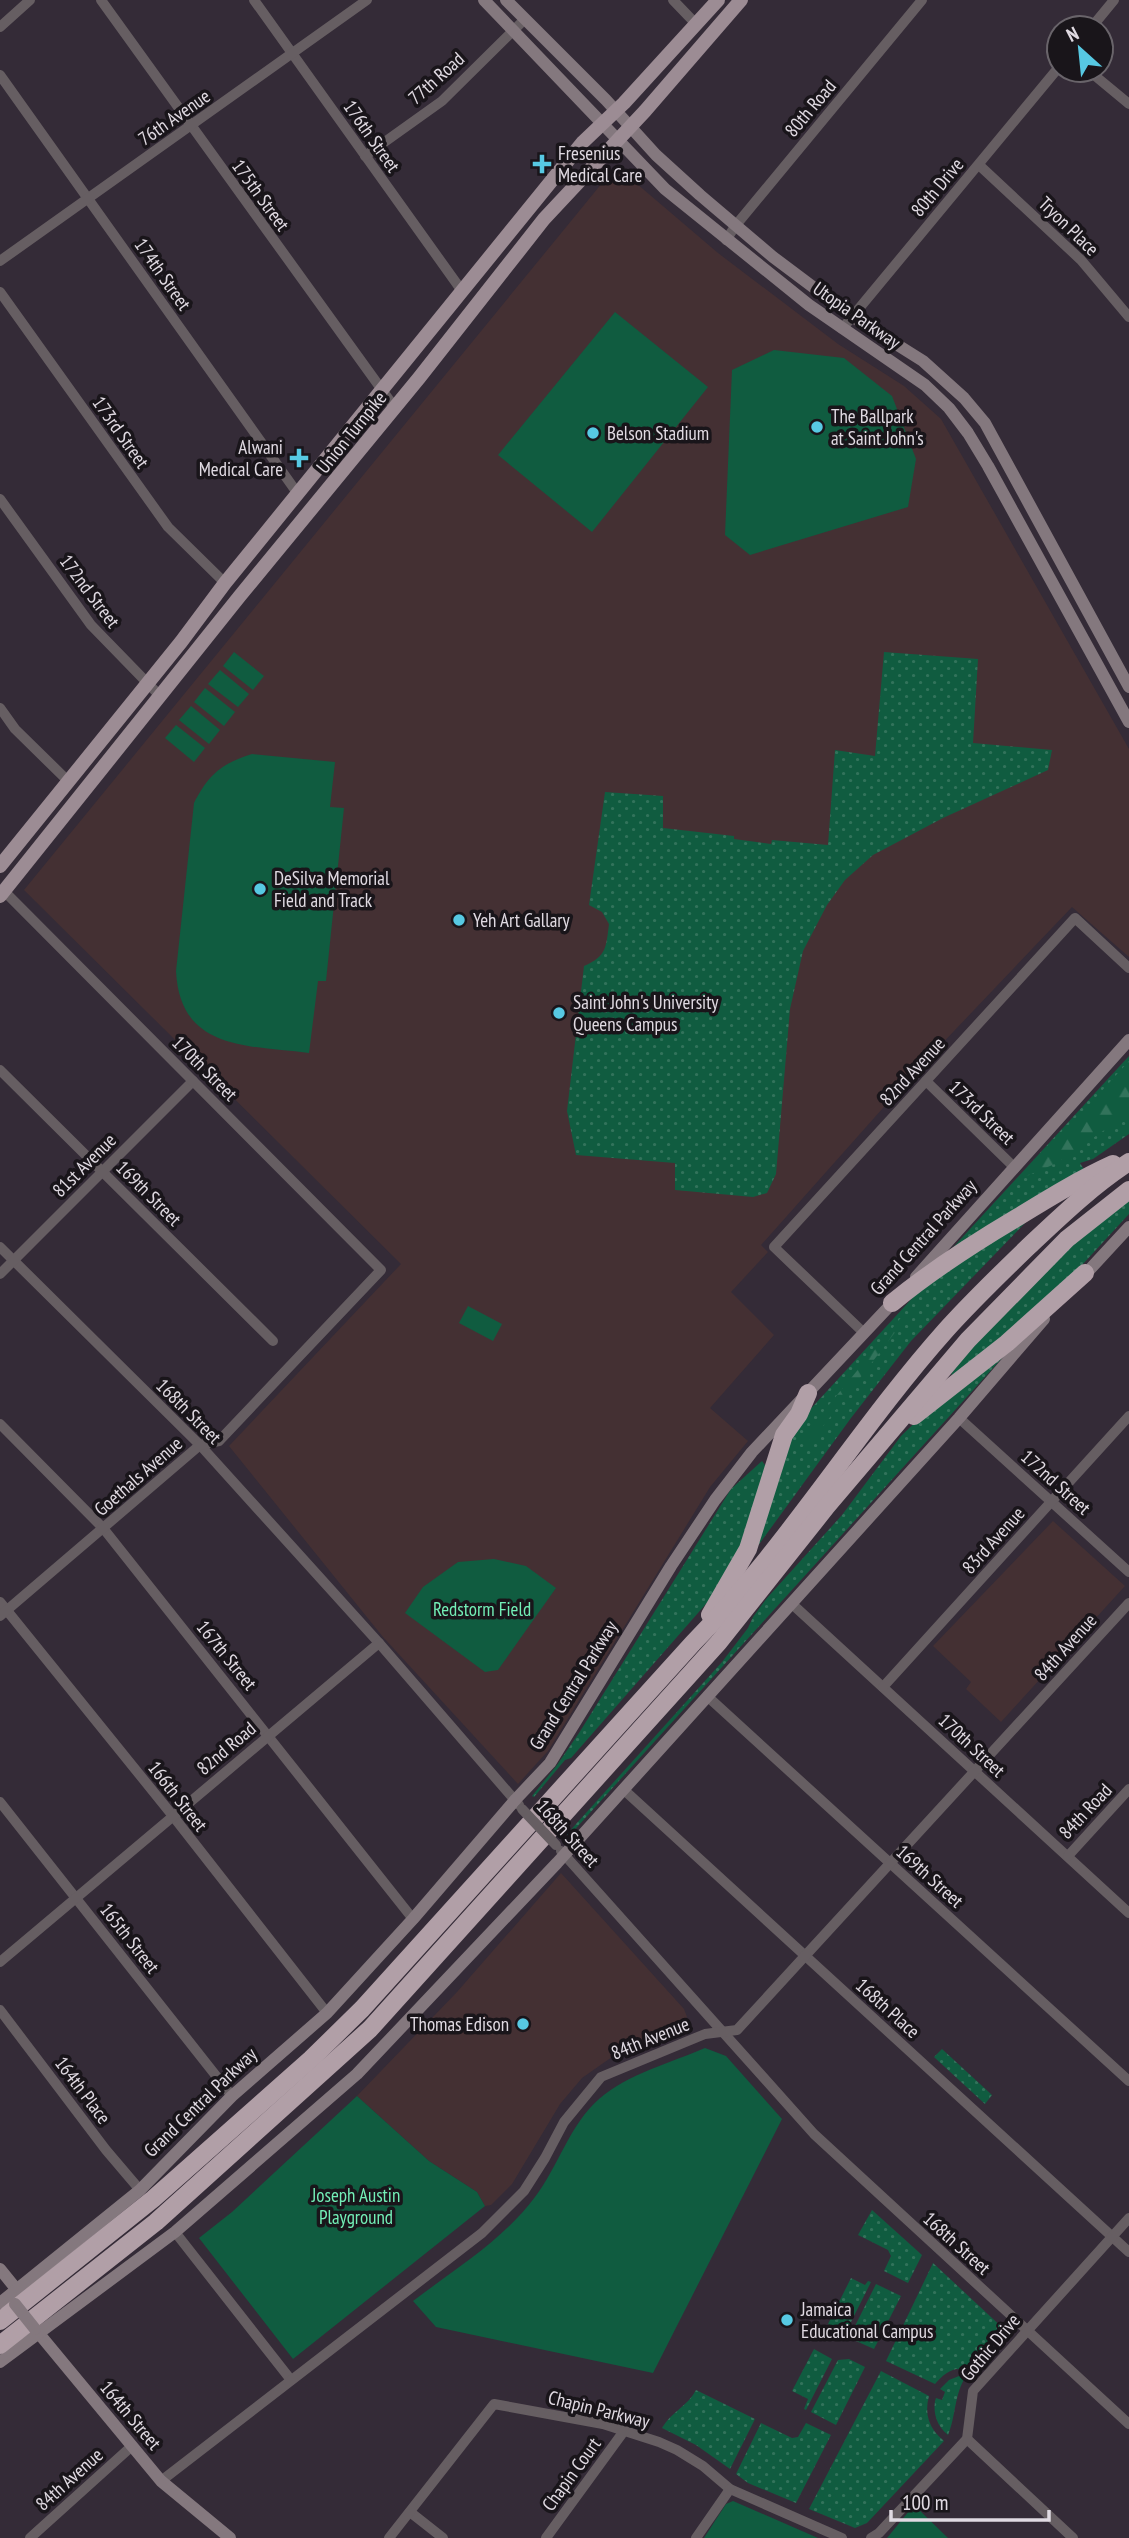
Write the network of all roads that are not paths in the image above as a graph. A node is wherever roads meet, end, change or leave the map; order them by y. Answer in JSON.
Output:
{"nodes":[{"id":1,"x":30,"y":0,"type":"edge"},
{"id":2,"x":101,"y":0,"type":"edge"},
{"id":3,"x":254,"y":0,"type":"edge"},
{"id":4,"x":368,"y":0,"type":"edge"},
{"id":5,"x":484,"y":0,"type":"edge"},
{"id":6,"x":506,"y":0,"type":"edge"},
{"id":7,"x":673,"y":0,"type":"edge"},
{"id":8,"x":718,"y":0,"type":"edge"},
{"id":9,"x":741,"y":0,"type":"edge"},
{"id":10,"x":922,"y":0,"type":"edge"},
{"id":11,"x":1114,"y":0,"type":"edge"},
{"id":12,"x":1102,"y":14,"type":"edge"},
{"id":13,"x":525,"y":19,"type":"junction"},
{"id":14,"x":697,"y":24,"type":"junction"},
{"id":15,"x":0,"y":27,"type":"edge"},
{"id":16,"x":514,"y":29,"type":"junction"},
{"id":17,"x":293,"y":54,"type":"junction"},
{"id":18,"x":0,"y":75,"type":"edge"},
{"id":19,"x":1045,"y":84,"type":"edge"},
{"id":20,"x":1105,"y":84,"type":"edge"},
{"id":21,"x":1129,"y":104,"type":"edge"},
{"id":22,"x":616,"y":111,"type":"junction"},
{"id":23,"x":602,"y":124,"type":"junction"},
{"id":24,"x":190,"y":126,"type":"junction"},
{"id":25,"x":630,"y":127,"type":"junction"},
{"id":26,"x":618,"y":140,"type":"junction"},
{"id":27,"x":365,"y":156,"type":"junction"},
{"id":28,"x":979,"y":164,"type":"junction"},
{"id":29,"x":88,"y":199,"type":"junction"},
{"id":30,"x":736,"y":225,"type":"junction"},
{"id":31,"x":726,"y":240,"type":"junction"},
{"id":32,"x":0,"y":261,"type":"edge"},
{"id":33,"x":462,"y":291,"type":"junction"},
{"id":34,"x":0,"y":292,"type":"edge"},
{"id":35,"x":853,"y":317,"type":"junction"},
{"id":36,"x":1129,"y":317,"type":"edge"},
{"id":37,"x":842,"y":329,"type":"junction"},
{"id":38,"x":381,"y":393,"type":"junction"},
{"id":39,"x":395,"y":408,"type":"junction"},
{"id":40,"x":298,"y":494,"type":"junction"},
{"id":41,"x":0,"y":499,"type":"edge"},
{"id":42,"x":225,"y":583,"type":"junction"},
{"id":43,"x":147,"y":684,"type":"junction"},
{"id":44,"x":1129,"y":687,"type":"edge"},
{"id":45,"x":161,"y":697,"type":"junction"},
{"id":46,"x":0,"y":708,"type":"edge"},
{"id":47,"x":1129,"y":722,"type":"edge"},
{"id":48,"x":68,"y":781,"type":"junction"},
{"id":49,"x":0,"y":866,"type":"edge"},
{"id":50,"x":2,"y":894,"type":"edge"},
{"id":51,"x":1129,"y":968,"type":"edge"},
{"id":52,"x":1129,"y":1040,"type":"edge"},
{"id":53,"x":0,"y":1070,"type":"edge"},
{"id":54,"x":193,"y":1081,"type":"junction"},
{"id":55,"x":926,"y":1081,"type":"junction"},
{"id":56,"x":1129,"y":1156,"type":"edge"},
{"id":57,"x":1129,"y":1162,"type":"edge"},
{"id":58,"x":1015,"y":1168,"type":"junction"},
{"id":59,"x":102,"y":1172,"type":"junction"},
{"id":60,"x":1129,"y":1190,"type":"edge"},
{"id":61,"x":1129,"y":1227,"type":"edge"},
{"id":62,"x":0,"y":1247,"type":"edge"},
{"id":63,"x":13,"y":1261,"type":"junction"},
{"id":64,"x":381,"y":1270,"type":"joint"},
{"id":65,"x":1085,"y":1273,"type":"junction"},
{"id":66,"x":0,"y":1274,"type":"edge"},
{"id":67,"x":892,"y":1303,"type":"junction"},
{"id":68,"x":863,"y":1332,"type":"junction"},
{"id":69,"x":272,"y":1341,"type":"dead end"},
{"id":70,"x":808,"y":1393,"type":"junction"},
{"id":71,"x":1129,"y":1416,"type":"edge"},
{"id":72,"x":959,"y":1418,"type":"junction"},
{"id":73,"x":0,"y":1424,"type":"edge"},
{"id":74,"x":885,"y":1441,"type":"junction"},
{"id":75,"x":200,"y":1445,"type":"junction"},
{"id":76,"x":1051,"y":1502,"type":"junction"},
{"id":77,"x":103,"y":1528,"type":"junction"},
{"id":78,"x":1129,"y":1572,"type":"edge"},
{"id":79,"x":791,"y":1603,"type":"junction"},
{"id":80,"x":1129,"y":1603,"type":"edge"},
{"id":81,"x":3,"y":1610,"type":"edge"},
{"id":82,"x":379,"y":1643,"type":"junction"},
{"id":83,"x":693,"y":1643,"type":"junction"},
{"id":84,"x":883,"y":1687,"type":"junction"},
{"id":85,"x":707,"y":1696,"type":"junction"},
{"id":86,"x":269,"y":1735,"type":"junction"},
{"id":87,"x":975,"y":1772,"type":"junction"},
{"id":88,"x":623,"y":1789,"type":"junction"},
{"id":89,"x":1129,"y":1789,"type":"edge"},
{"id":90,"x":0,"y":1802,"type":"edge"},
{"id":91,"x":519,"y":1804,"type":"junction"},
{"id":92,"x":173,"y":1816,"type":"junction"},
{"id":93,"x":560,"y":1850,"type":"junction"},
{"id":94,"x":1068,"y":1856,"type":"junction"},
{"id":95,"x":891,"y":1864,"type":"junction"},
{"id":96,"x":77,"y":1897,"type":"junction"},
{"id":97,"x":1129,"y":1913,"type":"edge"},
{"id":98,"x":413,"y":1919,"type":"junction"},
{"id":99,"x":806,"y":1956,"type":"junction"},
{"id":100,"x":0,"y":1962,"type":"edge"},
{"id":101,"x":0,"y":2010,"type":"edge"},
{"id":102,"x":327,"y":2013,"type":"junction"},
{"id":103,"x":723,"y":2030,"type":"junction"},
{"id":104,"x":1129,"y":2081,"type":"edge"},
{"id":105,"x":232,"y":2096,"type":"junction"},
{"id":106,"x":141,"y":2190,"type":"junction"},
{"id":107,"x":1129,"y":2218,"type":"edge"},
{"id":108,"x":175,"y":2231,"type":"junction"},
{"id":109,"x":1112,"y":2237,"type":"junction"},
{"id":110,"x":1129,"y":2252,"type":"edge"},
{"id":111,"x":0,"y":2269,"type":"edge"},
{"id":112,"x":17,"y":2290,"type":"junction"},
{"id":113,"x":1,"y":2302,"type":"edge"},
{"id":114,"x":15,"y":2304,"type":"junction"},
{"id":115,"x":0,"y":2321,"type":"edge"},
{"id":116,"x":1027,"y":2330,"type":"junction"},
{"id":117,"x":37,"y":2332,"type":"junction"},
{"id":118,"x":0,"y":2345,"type":"edge"},
{"id":119,"x":0,"y":2362,"type":"edge"},
{"id":120,"x":291,"y":2380,"type":"junction"},
{"id":121,"x":1129,"y":2424,"type":"edge"},
{"id":122,"x":624,"y":2431,"type":"junction"},
{"id":123,"x":967,"y":2439,"type":"junction"},
{"id":124,"x":132,"y":2446,"type":"junction"},
{"id":125,"x":161,"y":2481,"type":"junction"},
{"id":126,"x":730,"y":2489,"type":"junction"},
{"id":127,"x":410,"y":2512,"type":"junction"},
{"id":128,"x":222,"y":2536,"type":"edge"},
{"id":129,"x":30,"y":2538,"type":"edge"},
{"id":130,"x":389,"y":2538,"type":"edge"},
{"id":131,"x":443,"y":2538,"type":"edge"},
{"id":132,"x":546,"y":2538,"type":"edge"},
{"id":133,"x":696,"y":2538,"type":"edge"},
{"id":134,"x":842,"y":2538,"type":"edge"},
{"id":135,"x":872,"y":2538,"type":"edge"},
{"id":136,"x":1073,"y":2538,"type":"edge"}],
"edges":[{"from":1,"to":15,"type":"street"},
{"from":2,"to":24,"type":"street","name":"175th Street"},
{"from":3,"to":17,"type":"street","name":"176th Street"},
{"from":4,"to":17,"type":"street","name":"76th Avenue"},
{"from":5,"to":16,"type":"main road","name":"Utopia Parkway"},
{"from":6,"to":13,"type":"main road","name":"Utopia Parkway"},
{"from":7,"to":14,"type":"street"},
{"from":8,"to":14,"type":"main road","name":"Union Turnpike"},
{"from":9,"to":25,"type":"main road","name":"Union Turnpike"},
{"from":10,"to":30,"type":"street","name":"80th Road"},
{"from":11,"to":12,"type":"street"},
{"from":13,"to":16,"type":"street","name":"77th Road"},
{"from":13,"to":22,"type":"main road","name":"Utopia Parkway"},
{"from":14,"to":22,"type":"main road","name":"Union Turnpike"},
{"from":16,"to":23,"type":"main road","name":"Utopia Parkway"},
{"from":16,"to":27,"type":"street","name":"77th Road"},
{"from":17,"to":24,"type":"street","name":"76th Avenue"},
{"from":17,"to":27,"type":"street","name":"176th Street"},
{"from":18,"to":29,"type":"street","name":"174th Street"},
{"from":19,"to":28,"type":"street","name":"80th Drive"},
{"from":20,"to":21,"type":"street"},
{"from":22,"to":23,"type":"main road","name":"Union Turnpike"},
{"from":22,"to":25,"type":"main road","name":"Utopia Parkway"},
{"from":23,"to":26,"type":"main road","name":"Utopia Parkway"},
{"from":23,"to":33,"type":"main road","name":"Union Turnpike"},
{"from":24,"to":29,"type":"street","name":"76th Avenue"},
{"from":24,"to":38,"type":"street","name":"175th Street"},
{"from":25,"to":26,"type":"main road","name":"Union Turnpike"},
{"from":25,"to":30,"type":"main road","name":"Utopia Parkway"},
{"from":26,"to":31,"type":"main road","name":"Utopia Parkway"},
{"from":26,"to":39,"type":"main road","name":"Union Turnpike"},
{"from":27,"to":33,"type":"street","name":"176th Street"},
{"from":28,"to":35,"type":"street","name":"80th Drive"},
{"from":28,"to":36,"type":"street","name":"Tryon Place"},
{"from":29,"to":32,"type":"street","name":"76th Avenue"},
{"from":29,"to":40,"type":"street","name":"174th Street"},
{"from":30,"to":31,"type":"street","name":"80th Road"},
{"from":30,"to":35,"type":"main road","name":"Utopia Parkway"},
{"from":31,"to":37,"type":"main road","name":"Utopia Parkway"},
{"from":33,"to":38,"type":"main road","name":"Union Turnpike"},
{"from":34,"to":42,"type":"street","name":"173rd Street"},
{"from":35,"to":37,"type":"street","name":"80th Drive"},
{"from":35,"to":44,"type":"main road","name":"Utopia Parkway"},
{"from":37,"to":47,"type":"main road","name":"Utopia Parkway"},
{"from":38,"to":39,"type":"street","name":"175th Street"},
{"from":38,"to":40,"type":"main road","name":"Union Turnpike"},
{"from":39,"to":45,"type":"main road","name":"Union Turnpike"},
{"from":40,"to":42,"type":"main road","name":"Union Turnpike"},
{"from":41,"to":43,"type":"street","name":"172nd Street"},
{"from":42,"to":43,"type":"main road","name":"Union Turnpike"},
{"from":43,"to":45,"type":"street","name":"172nd Street"},
{"from":43,"to":48,"type":"main road","name":"Union Turnpike"},
{"from":45,"to":50,"type":"main road","name":"Union Turnpike"},
{"from":46,"to":48,"type":"street"},
{"from":48,"to":49,"type":"main road","name":"Union Turnpike"},
{"from":50,"to":54,"type":"street","name":"170th Street"},
{"from":51,"to":55,"type":"street","name":"82nd Avenue"},
{"from":52,"to":58,"type":"main road","name":"Grand Central Parkway"},
{"from":53,"to":59,"type":"street","name":"169th Street"},
{"from":54,"to":59,"type":"street","name":"81st Avenue"},
{"from":54,"to":64,"type":"street","name":"170th Street"},
{"from":55,"to":58,"type":"street","name":"173rd Street"},
{"from":55,"to":68,"type":"street","name":"82nd Avenue"},
{"from":56,"to":67,"type":"highway"},
{"from":57,"to":83,"type":"highway","name":"Grand Central Parkway"},
{"from":58,"to":67,"type":"main road","name":"Grand Central Parkway"},
{"from":59,"to":63,"type":"street","name":"81st Avenue"},
{"from":59,"to":69,"type":"street","name":"169th Street"},
{"from":60,"to":74,"type":"highway"},
{"from":61,"to":65,"type":"main road"},
{"from":62,"to":63,"type":"street","name":"168th Street"},
{"from":63,"to":66,"type":"street","name":"81st Avenue"},
{"from":63,"to":75,"type":"street","name":"168th Street"},
{"from":64,"to":75,"type":"street","name":"Goethals Avenue"},
{"from":65,"to":72,"type":"main road"},
{"from":65,"to":74,"type":"highway"},
{"from":67,"to":68,"type":"main road","name":"Grand Central Parkway"},
{"from":68,"to":70,"type":"main road","name":"Grand Central Parkway"},
{"from":70,"to":83,"type":"highway"},
{"from":70,"to":91,"type":"main road","name":"Grand Central Parkway"},
{"from":71,"to":76,"type":"street","name":"83rd Avenue"},
{"from":72,"to":76,"type":"street","name":"172nd Street"},
{"from":72,"to":79,"type":"main road"},
{"from":73,"to":77,"type":"street","name":"167th Street"},
{"from":74,"to":118,"type":"highway"},
{"from":75,"to":77,"type":"street","name":"Goethals Avenue"},
{"from":75,"to":82,"type":"street","name":"168th Street"},
{"from":76,"to":78,"type":"street","name":"172nd Street"},
{"from":76,"to":84,"type":"street","name":"83rd Avenue"},
{"from":77,"to":81,"type":"street","name":"Goethals Avenue"},
{"from":77,"to":86,"type":"street","name":"167th Street"},
{"from":79,"to":84,"type":"street","name":"170th Street"},
{"from":79,"to":85,"type":"main road"},
{"from":80,"to":87,"type":"street","name":"84th Avenue"},
{"from":81,"to":92,"type":"street","name":"166th Street"},
{"from":82,"to":86,"type":"street","name":"82nd Road"},
{"from":82,"to":91,"type":"street","name":"168th Street"},
{"from":83,"to":115,"type":"highway","name":"Grand Central Parkway"},
{"from":84,"to":87,"type":"street","name":"170th Street"},
{"from":85,"to":88,"type":"main road"},
{"from":85,"to":95,"type":"street","name":"169th Street"},
{"from":86,"to":92,"type":"street","name":"82nd Road"},
{"from":86,"to":98,"type":"street","name":"167th Street"},
{"from":87,"to":94,"type":"street","name":"170th Street"},
{"from":87,"to":95,"type":"street","name":"84th Avenue"},
{"from":88,"to":93,"type":"main road"},
{"from":88,"to":99,"type":"street","name":"168th Place"},
{"from":89,"to":94,"type":"street","name":"84th Road"},
{"from":90,"to":96,"type":"street","name":"165th Street"},
{"from":91,"to":93,"type":"street","name":"168th Street","bridge":true},
{"from":91,"to":98,"type":"main road","name":"Grand Central Parkway"},
{"from":92,"to":96,"type":"street","name":"82nd Road"},
{"from":92,"to":102,"type":"street","name":"166th Street"},
{"from":93,"to":103,"type":"street","name":"168th Street"},
{"from":93,"to":108,"type":"main road"},
{"from":94,"to":97,"type":"street","name":"170th Street"},
{"from":95,"to":99,"type":"street","name":"84th Avenue"},
{"from":95,"to":104,"type":"street","name":"169th Street"},
{"from":96,"to":100,"type":"street","name":"82nd Road"},
{"from":96,"to":105,"type":"street","name":"165th Street"},
{"from":98,"to":102,"type":"main road","name":"Grand Central Parkway"},
{"from":99,"to":103,"type":"street","name":"84th Avenue"},
{"from":99,"to":109,"type":"street","name":"168th Place"},
{"from":101,"to":106,"type":"street","name":"164th Place"},
{"from":102,"to":105,"type":"main road","name":"Grand Central Parkway"},
{"from":103,"to":116,"type":"street","name":"168th Street"},
{"from":103,"to":120,"type":"street","name":"84th Avenue"},
{"from":105,"to":106,"type":"main road","name":"Grand Central Parkway"},
{"from":106,"to":112,"type":"main road","name":"Grand Central Parkway"},
{"from":107,"to":109,"type":"street","name":"Gothic Drive"},
{"from":108,"to":117,"type":"main road"},
{"from":108,"to":120,"type":"street"},
{"from":109,"to":110,"type":"street","name":"168th Place"},
{"from":109,"to":116,"type":"street","name":"Gothic Drive"},
{"from":111,"to":112,"type":"main road"},
{"from":112,"to":113,"type":"main road","name":"Grand Central Parkway"},
{"from":112,"to":114,"type":"main road"},
{"from":113,"to":114,"type":"main road"},
{"from":114,"to":117,"type":"main road","name":"164th Street","bridge":true},
{"from":116,"to":121,"type":"street","name":"168th Street"},
{"from":116,"to":123,"type":"street","name":"Gothic Drive"},
{"from":117,"to":119,"type":"main road"},
{"from":117,"to":124,"type":"main road","name":"164th Street"},
{"from":120,"to":125,"type":"street","name":"84th Avenue"},
{"from":122,"to":126,"type":"street","name":"Chapin Parkway"},
{"from":122,"to":127,"type":"street","name":"Chapin Parkway"},
{"from":122,"to":132,"type":"street","name":"Chapin Court"},
{"from":123,"to":135,"type":"street"},
{"from":123,"to":136,"type":"street"},
{"from":124,"to":125,"type":"main road","name":"164th Street"},
{"from":124,"to":129,"type":"street","name":"84th Avenue"},
{"from":125,"to":128,"type":"main road","name":"164th Street"},
{"from":126,"to":133,"type":"street"},
{"from":126,"to":134,"type":"street","name":"Chapin Parkway"},
{"from":127,"to":130,"type":"street","name":"Chapin Parkway"},
{"from":127,"to":131,"type":"street"}]}
